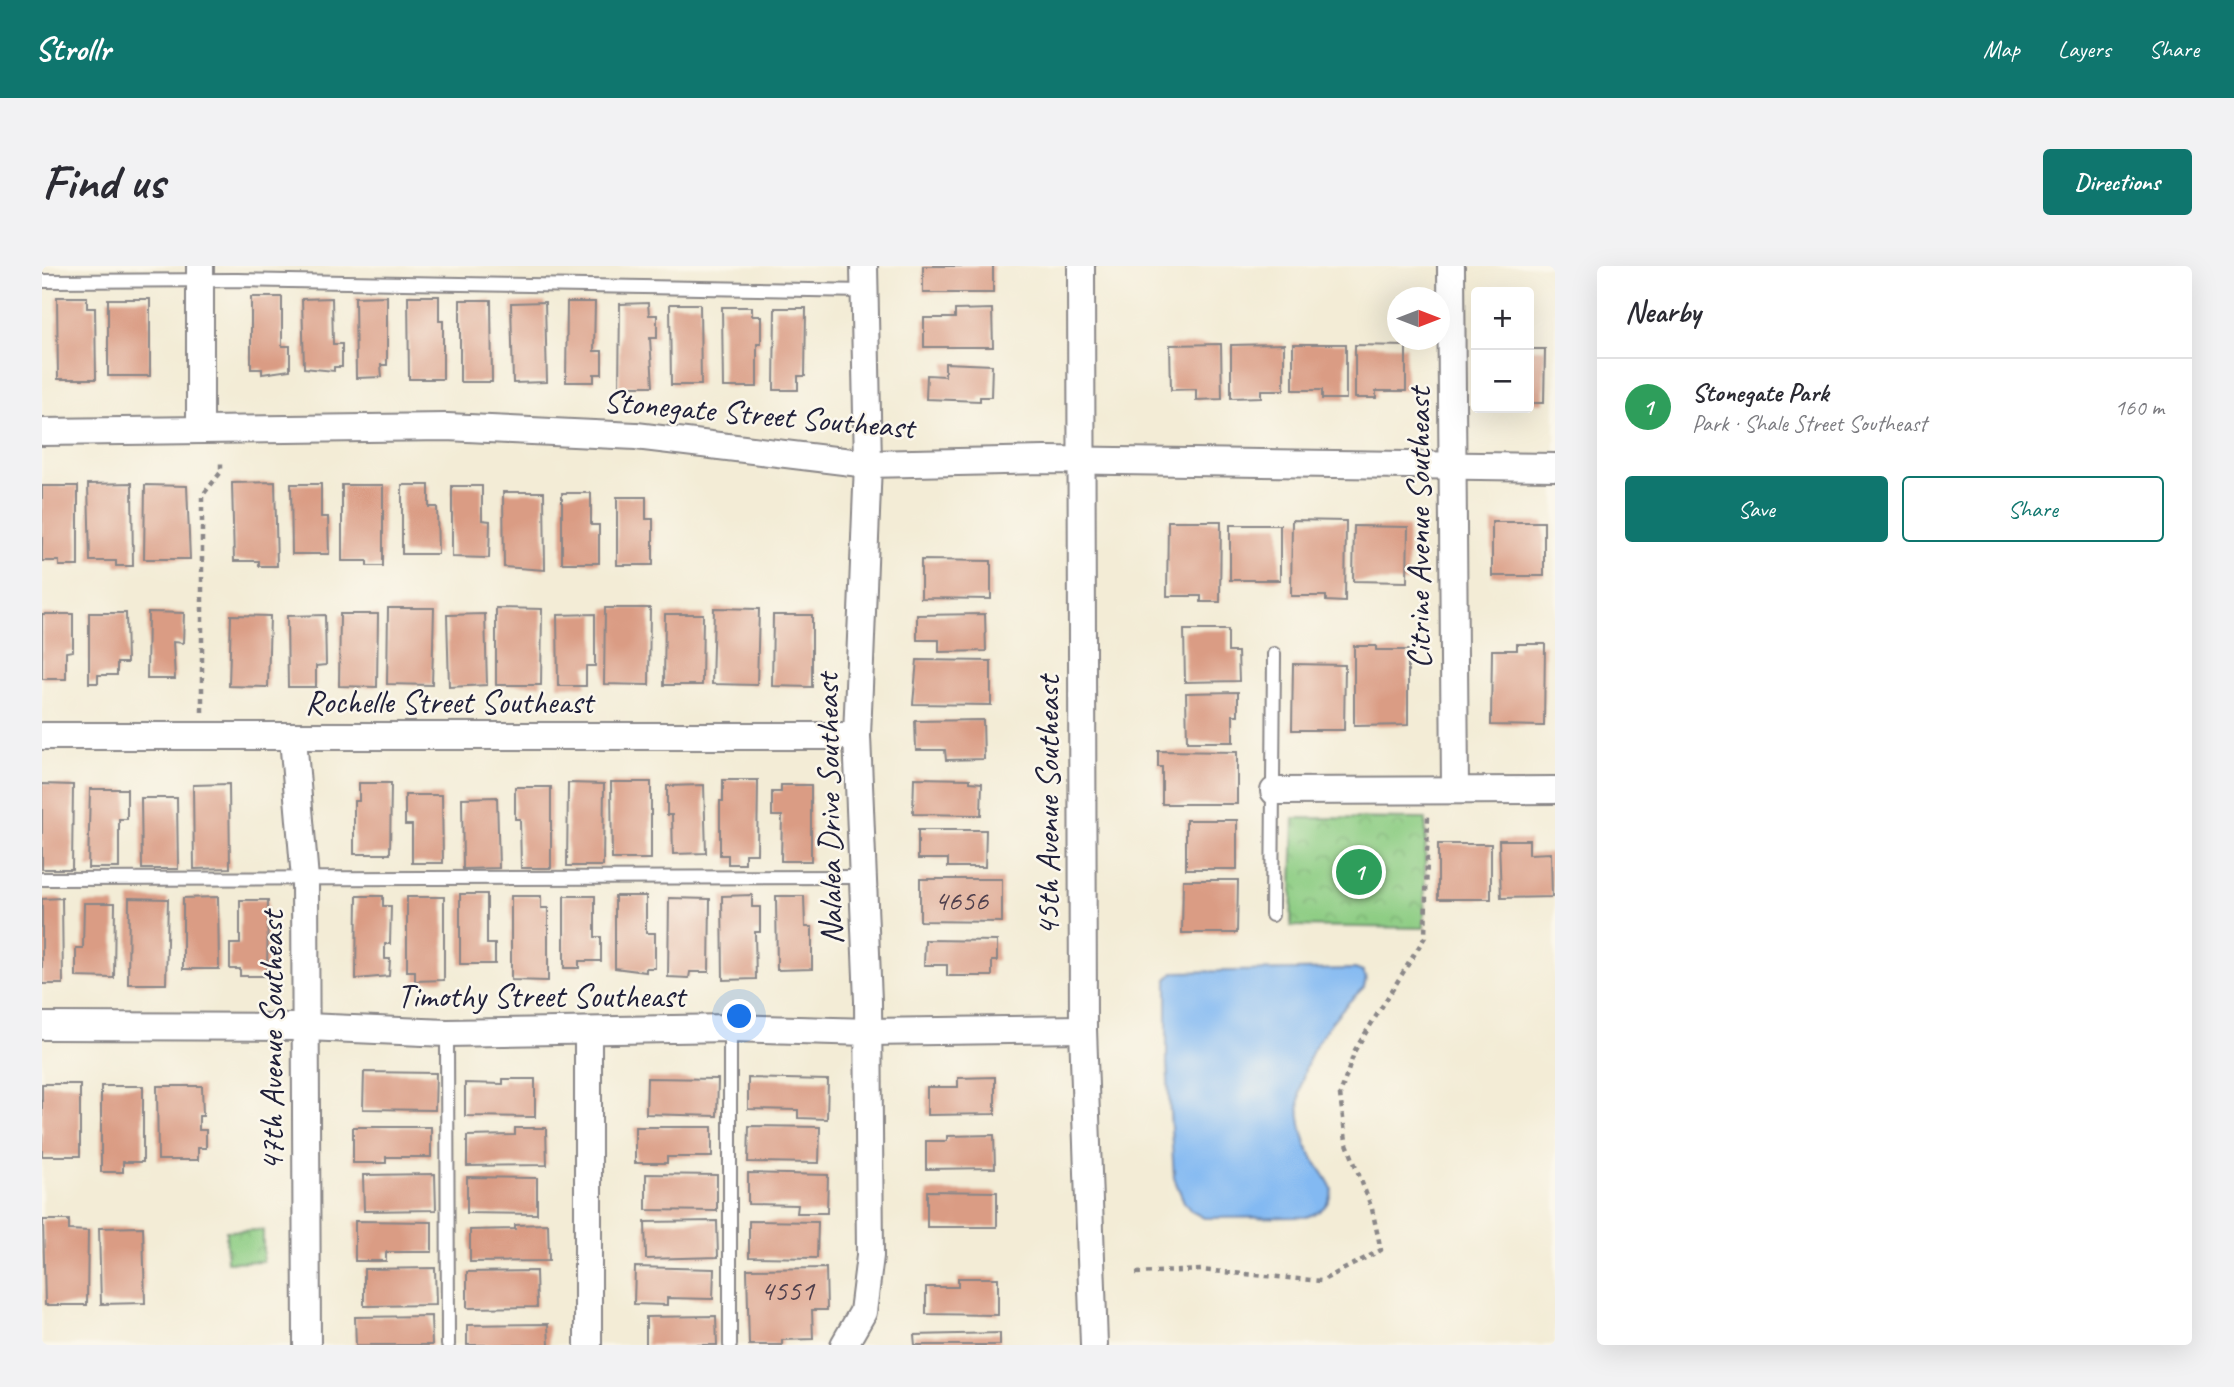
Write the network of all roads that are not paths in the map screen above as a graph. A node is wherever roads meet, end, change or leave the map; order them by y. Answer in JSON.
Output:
{"nodes":[{"id":1,"x":1081,"y":266,"type":"edge"},
{"id":2,"x":1451,"y":266,"type":"edge"},
{"id":3,"x":200,"y":273,"type":"edge"},
{"id":4,"x":864,"y":278,"type":"edge"},
{"id":5,"x":42,"y":281,"type":"edge"},
{"id":6,"x":200,"y":429,"type":"junction"},
{"id":7,"x":42,"y":432,"type":"edge"},
{"id":8,"x":1082,"y":461,"type":"junction"},
{"id":9,"x":868,"y":464,"type":"junction"},
{"id":10,"x":1453,"y":465,"type":"junction"},
{"id":11,"x":1555,"y":467,"type":"edge"},
{"id":12,"x":1274,"y":654,"type":"dead end"},
{"id":13,"x":42,"y":736,"type":"edge"},
{"id":14,"x":856,"y":736,"type":"junction"},
{"id":15,"x":293,"y":738,"type":"junction"},
{"id":16,"x":1455,"y":789,"type":"junction"},
{"id":17,"x":1555,"y":790,"type":"edge"},
{"id":18,"x":1274,"y":791,"type":"junction"},
{"id":19,"x":862,"y":877,"type":"junction"},
{"id":20,"x":42,"y":879,"type":"edge"},
{"id":21,"x":305,"y":879,"type":"junction"},
{"id":22,"x":1272,"y":915,"type":"dead end"},
{"id":23,"x":42,"y":1026,"type":"edge"},
{"id":24,"x":306,"y":1027,"type":"junction"},
{"id":25,"x":730,"y":1028,"type":"junction"},
{"id":26,"x":1083,"y":1029,"type":"junction"},
{"id":27,"x":588,"y":1031,"type":"junction"},
{"id":28,"x":869,"y":1032,"type":"junction"},
{"id":29,"x":447,"y":1033,"type":"junction"},
{"id":30,"x":307,"y":1345,"type":"edge"},
{"id":31,"x":448,"y":1345,"type":"edge"},
{"id":32,"x":588,"y":1345,"type":"edge"},
{"id":33,"x":730,"y":1345,"type":"edge"},
{"id":34,"x":844,"y":1345,"type":"edge"},
{"id":35,"x":1094,"y":1345,"type":"edge"}],
"edges":[{"from":1,"to":8,"type":"street","name":"45th Avenue Southeast"},
{"from":2,"to":10,"type":"street","name":"Citrine Avenue Southeast"},
{"from":3,"to":4,"type":"lane"},
{"from":3,"to":5,"type":"lane"},
{"from":3,"to":6,"type":"street"},
{"from":4,"to":9,"type":"street","name":"Nalalea Drive Southeast"},
{"from":6,"to":7,"type":"street","name":"Stonegate Street Southeast"},
{"from":6,"to":9,"type":"street","name":"Stonegate Street Southeast"},
{"from":8,"to":9,"type":"street","name":"Stonegate Street Southeast"},
{"from":8,"to":10,"type":"street","name":"Stonegate Street Southeast"},
{"from":8,"to":26,"type":"street","name":"45th Avenue Southeast"},
{"from":9,"to":14,"type":"street","name":"Nalalea Drive Southeast"},
{"from":10,"to":11,"type":"street","name":"Stonegate Street Southeast"},
{"from":10,"to":16,"type":"street","name":"Citrine Avenue Southeast"},
{"from":12,"to":18,"type":"lane"},
{"from":13,"to":15,"type":"street","name":"Rochelle Street Southeast"},
{"from":14,"to":15,"type":"street","name":"Rochelle Street Southeast"},
{"from":14,"to":19,"type":"street","name":"Nalalea Drive Southeast"},
{"from":15,"to":21,"type":"street","name":"47th Avenue Southeast"},
{"from":16,"to":17,"type":"street"},
{"from":16,"to":18,"type":"street"},
{"from":18,"to":22,"type":"lane"},
{"from":19,"to":21,"type":"lane"},
{"from":19,"to":28,"type":"street","name":"Nalalea Drive Southeast"},
{"from":20,"to":21,"type":"lane"},
{"from":21,"to":24,"type":"street","name":"47th Avenue Southeast"},
{"from":23,"to":24,"type":"street","name":"Timothy Street Southeast"},
{"from":24,"to":29,"type":"street","name":"Timothy Street Southeast"},
{"from":24,"to":30,"type":"street","name":"47th Avenue Southeast"},
{"from":25,"to":27,"type":"street","name":"Timothy Street Southeast"},
{"from":25,"to":28,"type":"street","name":"Timothy Street Southeast"},
{"from":25,"to":33,"type":"lane"},
{"from":26,"to":28,"type":"street","name":"Timothy Street Southeast"},
{"from":26,"to":35,"type":"street","name":"45th Avenue Southeast"},
{"from":27,"to":29,"type":"street","name":"Timothy Street Southeast"},
{"from":27,"to":32,"type":"street"},
{"from":28,"to":34,"type":"street","name":"Nalalea Drive Southeast"},
{"from":29,"to":31,"type":"lane"}]}
